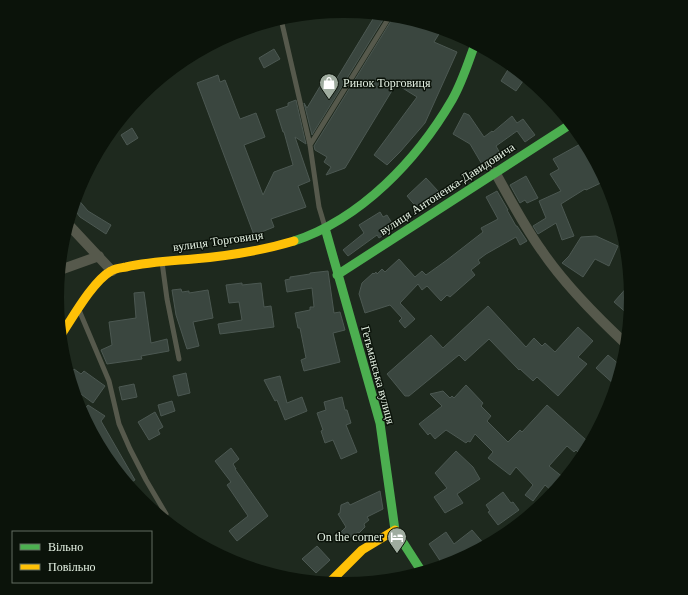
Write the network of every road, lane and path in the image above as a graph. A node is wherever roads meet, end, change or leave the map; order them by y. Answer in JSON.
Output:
{"nodes":[{"id":1,"x":387,"y":21,"type":"edge"},
{"id":2,"x":282,"y":25,"type":"edge"},
{"id":3,"x":473,"y":49,"type":"edge"},
{"id":4,"x":566,"y":127,"type":"edge"},
{"id":5,"x":310,"y":145,"type":"junction"},
{"id":6,"x":495,"y":172,"type":"junction"},
{"id":7,"x":325,"y":228,"type":"junction"},
{"id":8,"x":73,"y":229,"type":"edge"},
{"id":9,"x":99,"y":256,"type":"junction"},
{"id":10,"x":162,"y":262,"type":"junction"},
{"id":11,"x":66,"y":268,"type":"edge"},
{"id":12,"x":112,"y":271,"type":"junction"},
{"id":13,"x":338,"y":275,"type":"junction"},
{"id":14,"x":79,"y":309,"type":"junction"},
{"id":15,"x":66,"y":327,"type":"edge"},
{"id":16,"x":620,"y":338,"type":"edge"},
{"id":17,"x":179,"y":359,"type":"dead end"},
{"id":18,"x":165,"y":512,"type":"edge"},
{"id":19,"x":395,"y":530,"type":"junction"},
{"id":20,"x":418,"y":566,"type":"edge"},
{"id":21,"x":335,"y":576,"type":"edge"}],
"edges":[{"from":1,"to":5,"type":"lane"},
{"from":2,"to":5,"type":"lane"},
{"from":3,"to":7,"type":"street","name":"вулиця Торговиця"},
{"from":4,"to":6,"type":"street","name":"вулиця Антоненка-Давидовича"},
{"from":5,"to":7,"type":"lane"},
{"from":6,"to":13,"type":"street","name":"вулиця Антоненка-Давидовича"},
{"from":6,"to":16,"type":"street"},
{"from":7,"to":10,"type":"street","name":"вулиця Торговиця"},
{"from":7,"to":13,"type":"street","name":"Гетьманська вулиця"},
{"from":8,"to":9,"type":"street"},
{"from":9,"to":11,"type":"street"},
{"from":9,"to":12,"type":"street"},
{"from":10,"to":12,"type":"street","name":"вулиця Торговиця"},
{"from":10,"to":17,"type":"lane"},
{"from":12,"to":14,"type":"street"},
{"from":13,"to":19,"type":"street","name":"Гетьманська вулиця"},
{"from":14,"to":15,"type":"street"},
{"from":14,"to":18,"type":"lane"},
{"from":19,"to":20,"type":"street","name":"Гетьманська вулиця"},
{"from":19,"to":21,"type":"street"}]}
